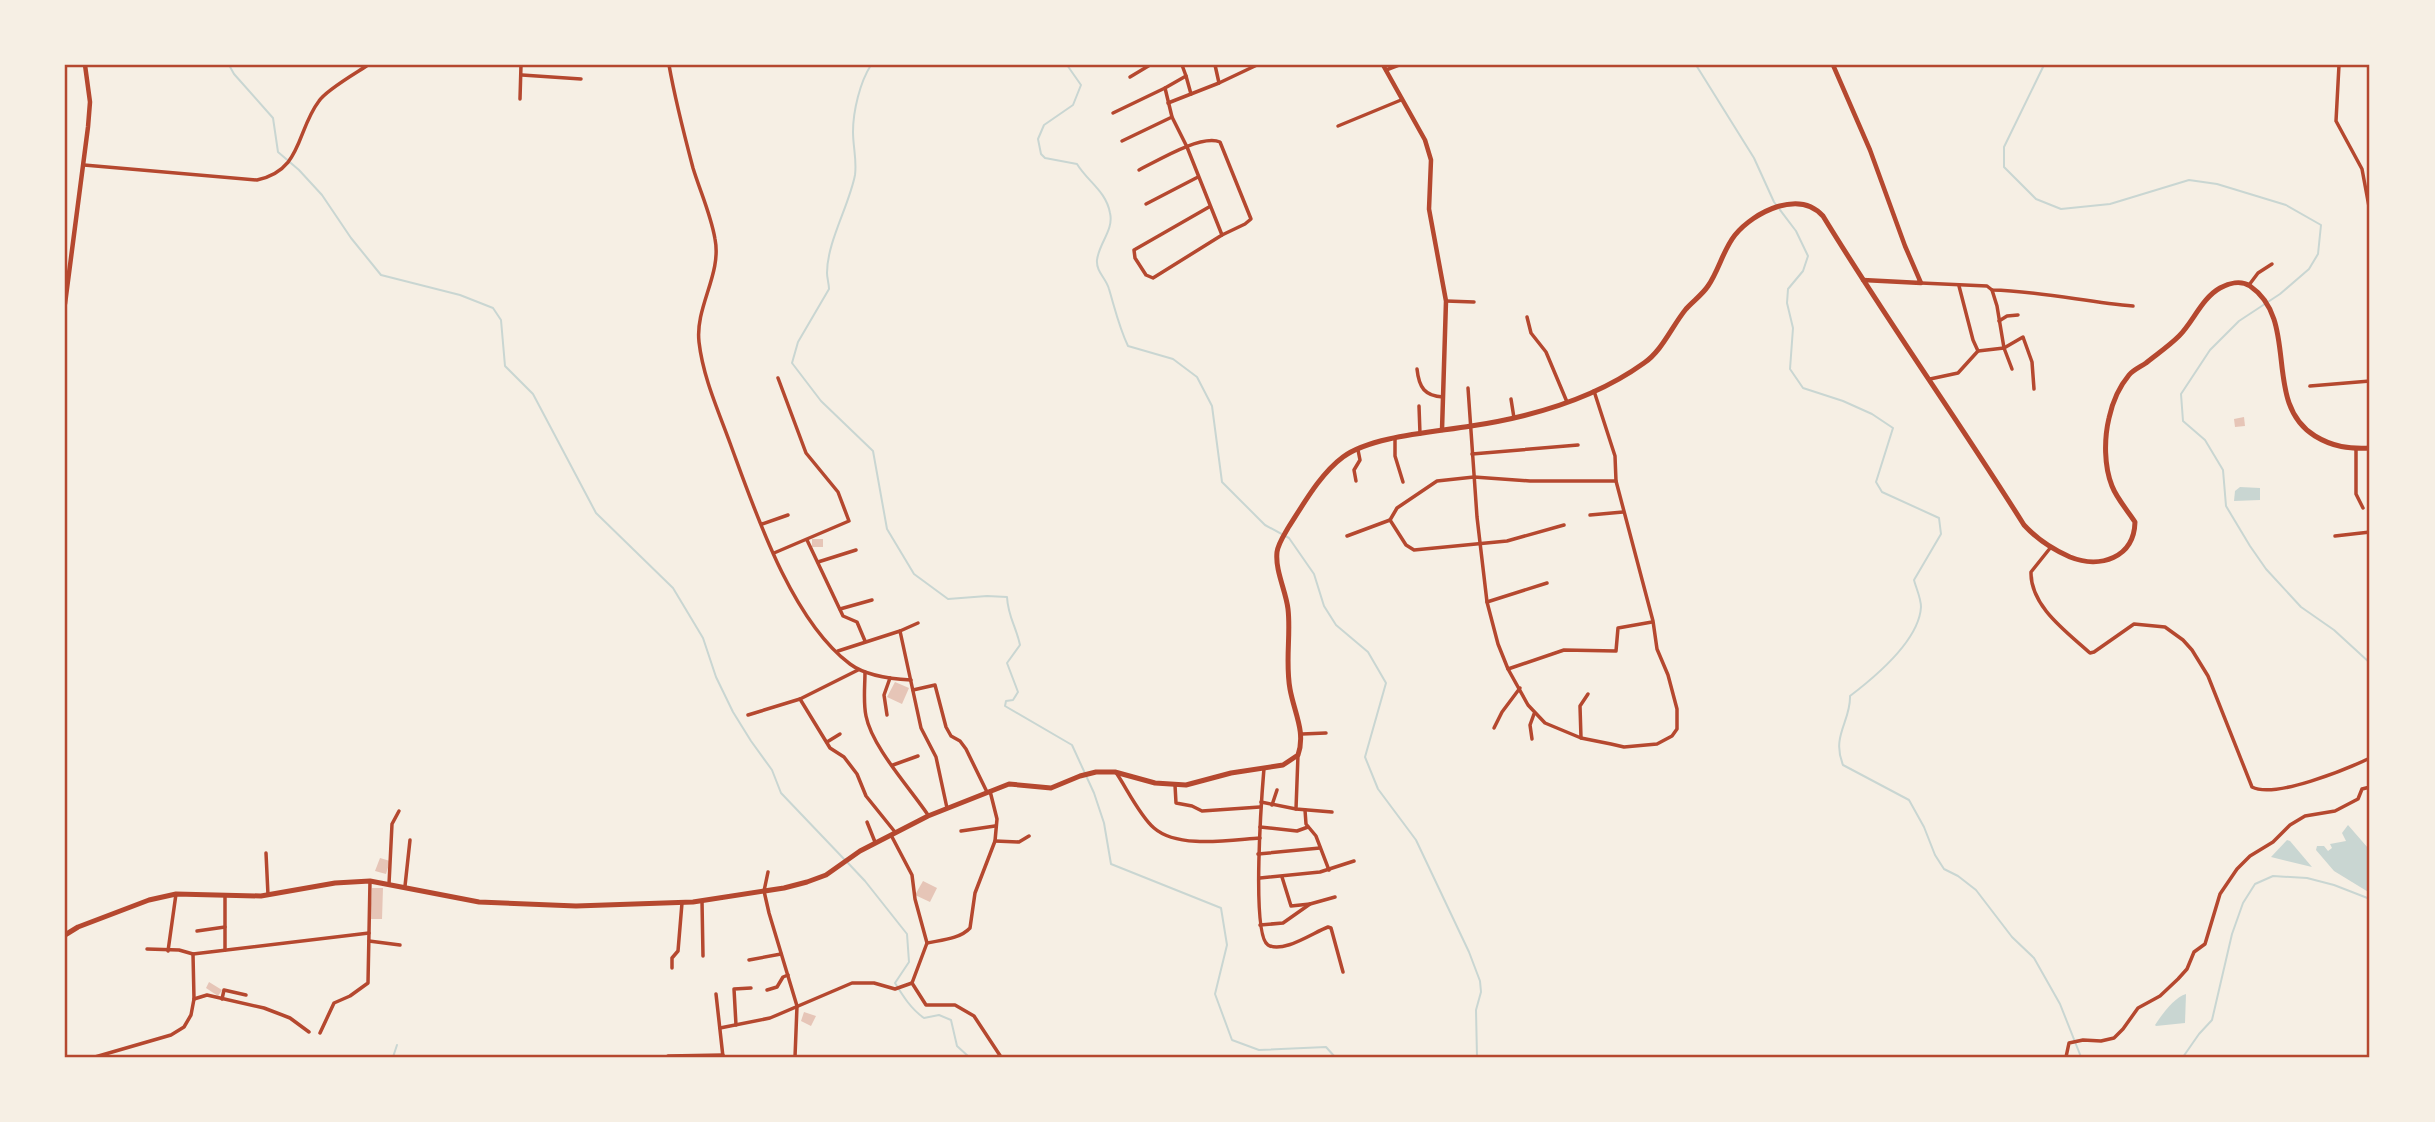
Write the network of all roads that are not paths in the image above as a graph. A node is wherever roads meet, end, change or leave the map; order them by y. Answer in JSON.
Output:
{"nodes":[{"id":1,"x":85,"y":65,"type":"edge"},
{"id":2,"x":368,"y":65,"type":"edge"},
{"id":3,"x":521,"y":65,"type":"edge"},
{"id":4,"x":669,"y":65,"type":"edge"},
{"id":5,"x":1150,"y":65,"type":"edge"},
{"id":6,"x":1182,"y":65,"type":"edge"},
{"id":7,"x":1214,"y":65,"type":"edge"},
{"id":8,"x":1257,"y":65,"type":"edge"},
{"id":9,"x":1399,"y":65,"type":"edge"},
{"id":10,"x":1833,"y":65,"type":"edge"},
{"id":11,"x":2339,"y":65,"type":"edge"},
{"id":12,"x":1384,"y":68,"type":"edge"},
{"id":13,"x":522,"y":75,"type":"junction"},
{"id":14,"x":1186,"y":76,"type":"junction"},
{"id":15,"x":1130,"y":77,"type":"dead end"},
{"id":16,"x":581,"y":79,"type":"dead end"},
{"id":17,"x":1219,"y":83,"type":"junction"},
{"id":18,"x":1165,"y":88,"type":"junction"},
{"id":19,"x":1191,"y":94,"type":"junction"},
{"id":20,"x":520,"y":99,"type":"dead end"},
{"id":21,"x":1401,"y":100,"type":"junction"},
{"id":22,"x":1168,"y":103,"type":"junction"},
{"id":23,"x":1112,"y":113,"type":"dead end"},
{"id":24,"x":1171,"y":117,"type":"junction"},
{"id":25,"x":1338,"y":126,"type":"dead end"},
{"id":26,"x":1122,"y":141,"type":"dead end"},
{"id":27,"x":1187,"y":147,"type":"junction"},
{"id":28,"x":84,"y":165,"type":"junction"},
{"id":29,"x":1139,"y":170,"type":"dead end"},
{"id":30,"x":1198,"y":177,"type":"junction"},
{"id":31,"x":1146,"y":204,"type":"dead end"},
{"id":32,"x":1209,"y":207,"type":"junction"},
{"id":33,"x":2370,"y":212,"type":"edge"},
{"id":34,"x":1222,"y":235,"type":"junction"},
{"id":35,"x":2272,"y":264,"type":"dead end"},
{"id":36,"x":1862,"y":280,"type":"junction"},
{"id":37,"x":1921,"y":283,"type":"junction"},
{"id":38,"x":2249,"y":285,"type":"junction"},
{"id":39,"x":1959,"y":286,"type":"junction"},
{"id":40,"x":1992,"y":290,"type":"junction"},
{"id":41,"x":1446,"y":301,"type":"junction"},
{"id":42,"x":1474,"y":302,"type":"dead end"},
{"id":43,"x":65,"y":304,"type":"edge"},
{"id":44,"x":2133,"y":306,"type":"dead end"},
{"id":45,"x":2018,"y":315,"type":"dead end"},
{"id":46,"x":1527,"y":317,"type":"dead end"},
{"id":47,"x":1999,"y":321,"type":"junction"},
{"id":48,"x":2004,"y":348,"type":"junction"},
{"id":49,"x":1978,"y":351,"type":"junction"},
{"id":50,"x":1417,"y":369,"type":"dead end"},
{"id":51,"x":2012,"y":369,"type":"dead end"},
{"id":52,"x":778,"y":378,"type":"dead end"},
{"id":53,"x":1930,"y":379,"type":"junction"},
{"id":54,"x":2370,"y":382,"type":"edge"},
{"id":55,"x":2310,"y":386,"type":"dead end"},
{"id":56,"x":1468,"y":388,"type":"dead end"},
{"id":57,"x":2034,"y":390,"type":"dead end"},
{"id":58,"x":1594,"y":391,"type":"junction"},
{"id":59,"x":1443,"y":397,"type":"junction"},
{"id":60,"x":1511,"y":399,"type":"dead end"},
{"id":61,"x":1567,"y":402,"type":"junction"},
{"id":62,"x":1419,"y":406,"type":"dead end"},
{"id":63,"x":1514,"y":418,"type":"junction"},
{"id":64,"x":1469,"y":427,"type":"junction"},
{"id":65,"x":1442,"y":430,"type":"junction"},
{"id":66,"x":1420,"y":434,"type":"junction"},
{"id":67,"x":1395,"y":439,"type":"junction"},
{"id":68,"x":1578,"y":445,"type":"dead end"},
{"id":69,"x":2370,"y":448,"type":"edge"},
{"id":70,"x":2356,"y":449,"type":"junction"},
{"id":71,"x":1358,"y":450,"type":"junction"},
{"id":72,"x":1472,"y":454,"type":"junction"},
{"id":73,"x":1474,"y":477,"type":"junction"},
{"id":74,"x":1356,"y":481,"type":"dead end"},
{"id":75,"x":1616,"y":481,"type":"junction"},
{"id":76,"x":1403,"y":482,"type":"dead end"},
{"id":77,"x":2362,"y":508,"type":"dead end"},
{"id":78,"x":1623,"y":512,"type":"junction"},
{"id":79,"x":788,"y":515,"type":"dead end"},
{"id":80,"x":1590,"y":515,"type":"dead end"},
{"id":81,"x":1390,"y":520,"type":"junction"},
{"id":82,"x":762,"y":524,"type":"junction"},
{"id":83,"x":1564,"y":525,"type":"dead end"},
{"id":84,"x":2370,"y":532,"type":"edge"},
{"id":85,"x":1346,"y":536,"type":"dead end"},
{"id":86,"x":2335,"y":536,"type":"dead end"},
{"id":87,"x":807,"y":540,"type":"junction"},
{"id":88,"x":1480,"y":544,"type":"junction"},
{"id":89,"x":2051,"y":547,"type":"junction"},
{"id":90,"x":856,"y":550,"type":"dead end"},
{"id":91,"x":774,"y":553,"type":"junction"},
{"id":92,"x":818,"y":562,"type":"junction"},
{"id":93,"x":1547,"y":583,"type":"dead end"},
{"id":94,"x":872,"y":600,"type":"dead end"},
{"id":95,"x":1487,"y":602,"type":"junction"},
{"id":96,"x":839,"y":609,"type":"junction"},
{"id":97,"x":1653,"y":622,"type":"junction"},
{"id":98,"x":918,"y":623,"type":"dead end"},
{"id":99,"x":900,"y":631,"type":"junction"},
{"id":100,"x":865,"y":641,"type":"junction"},
{"id":101,"x":837,"y":652,"type":"junction"},
{"id":102,"x":1508,"y":669,"type":"junction"},
{"id":103,"x":858,"y":670,"type":"junction"},
{"id":104,"x":865,"y":671,"type":"junction"},
{"id":105,"x":890,"y":678,"type":"junction"},
{"id":106,"x":911,"y":680,"type":"junction"},
{"id":107,"x":1520,"y":688,"type":"junction"},
{"id":108,"x":913,"y":690,"type":"junction"},
{"id":109,"x":1588,"y":694,"type":"dead end"},
{"id":110,"x":800,"y":699,"type":"junction"},
{"id":111,"x":1535,"y":714,"type":"junction"},
{"id":112,"x":748,"y":715,"type":"dead end"},
{"id":113,"x":887,"y":715,"type":"dead end"},
{"id":114,"x":1494,"y":728,"type":"dead end"},
{"id":115,"x":1326,"y":733,"type":"dead end"},
{"id":116,"x":840,"y":734,"type":"dead end"},
{"id":117,"x":1302,"y":734,"type":"junction"},
{"id":118,"x":1581,"y":738,"type":"junction"},
{"id":119,"x":1532,"y":739,"type":"dead end"},
{"id":120,"x":826,"y":743,"type":"junction"},
{"id":121,"x":1298,"y":755,"type":"junction"},
{"id":122,"x":918,"y":756,"type":"dead end"},
{"id":123,"x":2370,"y":758,"type":"edge"},
{"id":124,"x":893,"y":765,"type":"junction"},
{"id":125,"x":1264,"y":768,"type":"junction"},
{"id":126,"x":1115,"y":772,"type":"junction"},
{"id":127,"x":1174,"y":785,"type":"junction"},
{"id":128,"x":2370,"y":787,"type":"edge"},
{"id":129,"x":1277,"y":790,"type":"dead end"},
{"id":130,"x":988,"y":791,"type":"junction"},
{"id":131,"x":1260,"y":805,"type":"junction"},
{"id":132,"x":1272,"y":805,"type":"junction"},
{"id":133,"x":947,"y":808,"type":"junction"},
{"id":134,"x":1296,"y":809,"type":"junction"},
{"id":135,"x":1305,"y":810,"type":"junction"},
{"id":136,"x":399,"y":811,"type":"dead end"},
{"id":137,"x":1332,"y":812,"type":"dead end"},
{"id":138,"x":928,"y":816,"type":"junction"},
{"id":139,"x":867,"y":822,"type":"dead end"},
{"id":140,"x":995,"y":826,"type":"junction"},
{"id":141,"x":1260,"y":827,"type":"junction"},
{"id":142,"x":1308,"y":827,"type":"junction"},
{"id":143,"x":961,"y":831,"type":"dead end"},
{"id":144,"x":893,"y":834,"type":"junction"},
{"id":145,"x":1029,"y":836,"type":"dead end"},
{"id":146,"x":1260,"y":838,"type":"junction"},
{"id":147,"x":410,"y":840,"type":"dead end"},
{"id":148,"x":995,"y":841,"type":"junction"},
{"id":149,"x":876,"y":844,"type":"junction"},
{"id":150,"x":1320,"y":848,"type":"junction"},
{"id":151,"x":266,"y":853,"type":"dead end"},
{"id":152,"x":1258,"y":854,"type":"junction"},
{"id":153,"x":1354,"y":861,"type":"dead end"},
{"id":154,"x":1329,"y":870,"type":"junction"},
{"id":155,"x":768,"y":872,"type":"dead end"},
{"id":156,"x":1282,"y":877,"type":"junction"},
{"id":157,"x":1259,"y":878,"type":"junction"},
{"id":158,"x":370,"y":881,"type":"junction"},
{"id":159,"x":389,"y":884,"type":"junction"},
{"id":160,"x":405,"y":887,"type":"junction"},
{"id":161,"x":764,"y":891,"type":"junction"},
{"id":162,"x":176,"y":894,"type":"junction"},
{"id":163,"x":225,"y":894,"type":"junction"},
{"id":164,"x":268,"y":895,"type":"junction"},
{"id":165,"x":1335,"y":897,"type":"dead end"},
{"id":166,"x":702,"y":901,"type":"junction"},
{"id":167,"x":682,"y":903,"type":"junction"},
{"id":168,"x":1310,"y":904,"type":"junction"},
{"id":169,"x":1260,"y":925,"type":"junction"},
{"id":170,"x":225,"y":927,"type":"junction"},
{"id":171,"x":197,"y":931,"type":"dead end"},
{"id":172,"x":369,"y":933,"type":"junction"},
{"id":173,"x":65,"y":935,"type":"edge"},
{"id":174,"x":369,"y":941,"type":"junction"},
{"id":175,"x":927,"y":943,"type":"junction"},
{"id":176,"x":400,"y":945,"type":"dead end"},
{"id":177,"x":147,"y":949,"type":"dead end"},
{"id":178,"x":225,"y":950,"type":"junction"},
{"id":179,"x":168,"y":951,"type":"junction"},
{"id":180,"x":193,"y":954,"type":"junction"},
{"id":181,"x":781,"y":954,"type":"junction"},
{"id":182,"x":703,"y":956,"type":"dead end"},
{"id":183,"x":750,"y":960,"type":"dead end"},
{"id":184,"x":672,"y":968,"type":"dead end"},
{"id":185,"x":1343,"y":972,"type":"dead end"},
{"id":186,"x":788,"y":975,"type":"junction"},
{"id":187,"x":912,"y":983,"type":"junction"},
{"id":188,"x":751,"y":988,"type":"dead end"},
{"id":189,"x":767,"y":990,"type":"dead end"},
{"id":190,"x":716,"y":994,"type":"dead end"},
{"id":191,"x":246,"y":995,"type":"dead end"},
{"id":192,"x":194,"y":999,"type":"junction"},
{"id":193,"x":222,"y":999,"type":"junction"},
{"id":194,"x":797,"y":1006,"type":"junction"},
{"id":195,"x":736,"y":1025,"type":"junction"},
{"id":196,"x":720,"y":1028,"type":"junction"},
{"id":197,"x":309,"y":1032,"type":"dead end"},
{"id":198,"x":320,"y":1032,"type":"dead end"},
{"id":199,"x":668,"y":1056,"type":"edge"},
{"id":200,"x":723,"y":1056,"type":"edge"},
{"id":201,"x":95,"y":1057,"type":"edge"},
{"id":202,"x":795,"y":1057,"type":"edge"},
{"id":203,"x":1001,"y":1057,"type":"edge"},
{"id":204,"x":2066,"y":1057,"type":"edge"}],
"edges":[{"from":1,"to":28,"type":"street"},
{"from":2,"to":28,"type":"street"},
{"from":3,"to":13,"type":"street"},
{"from":4,"to":82,"type":"street"},
{"from":5,"to":15,"type":"street"},
{"from":6,"to":14,"type":"street"},
{"from":7,"to":17,"type":"street"},
{"from":8,"to":17,"type":"street"},
{"from":9,"to":12,"type":"street"},
{"from":10,"to":37,"type":"street"},
{"from":11,"to":33,"type":"street"},
{"from":12,"to":21,"type":"street"},
{"from":13,"to":16,"type":"street"},
{"from":13,"to":20,"type":"street"},
{"from":14,"to":18,"type":"street"},
{"from":14,"to":19,"type":"street"},
{"from":17,"to":19,"type":"street"},
{"from":18,"to":22,"type":"street"},
{"from":18,"to":23,"type":"street"},
{"from":19,"to":22,"type":"street"},
{"from":21,"to":25,"type":"street"},
{"from":21,"to":41,"type":"street"},
{"from":22,"to":24,"type":"street"},
{"from":24,"to":26,"type":"street"},
{"from":24,"to":27,"type":"street"},
{"from":27,"to":29,"type":"street"},
{"from":27,"to":30,"type":"street"},
{"from":27,"to":34,"type":"street"},
{"from":28,"to":43,"type":"street"},
{"from":30,"to":31,"type":"street"},
{"from":30,"to":32,"type":"street"},
{"from":32,"to":34,"type":"street"},
{"from":32,"to":34,"type":"street"},
{"from":35,"to":38,"type":"street"},
{"from":36,"to":37,"type":"street"},
{"from":36,"to":53,"type":"main road"},
{"from":36,"to":58,"type":"main road"},
{"from":37,"to":39,"type":"street"},
{"from":38,"to":70,"type":"main road"},
{"from":38,"to":89,"type":"main road"},
{"from":39,"to":40,"type":"street"},
{"from":39,"to":49,"type":"street"},
{"from":40,"to":44,"type":"street"},
{"from":40,"to":47,"type":"street"},
{"from":41,"to":42,"type":"street"},
{"from":41,"to":59,"type":"street"},
{"from":45,"to":47,"type":"street"},
{"from":46,"to":61,"type":"street"},
{"from":47,"to":48,"type":"street"},
{"from":48,"to":49,"type":"street"},
{"from":48,"to":51,"type":"street"},
{"from":48,"to":57,"type":"street"},
{"from":49,"to":53,"type":"street"},
{"from":50,"to":59,"type":"street"},
{"from":52,"to":87,"type":"street"},
{"from":53,"to":89,"type":"main road"},
{"from":54,"to":55,"type":"street"},
{"from":56,"to":64,"type":"street"},
{"from":58,"to":61,"type":"main road"},
{"from":58,"to":75,"type":"street"},
{"from":59,"to":65,"type":"street"},
{"from":60,"to":63,"type":"street"},
{"from":61,"to":63,"type":"main road"},
{"from":62,"to":66,"type":"street"},
{"from":63,"to":64,"type":"main road"},
{"from":64,"to":65,"type":"main road"},
{"from":64,"to":72,"type":"street"},
{"from":65,"to":66,"type":"main road"},
{"from":66,"to":67,"type":"main road"},
{"from":67,"to":71,"type":"main road"},
{"from":67,"to":76,"type":"street"},
{"from":68,"to":72,"type":"street"},
{"from":69,"to":70,"type":"main road"},
{"from":70,"to":77,"type":"street"},
{"from":71,"to":74,"type":"street"},
{"from":71,"to":117,"type":"main road"},
{"from":72,"to":73,"type":"street"},
{"from":73,"to":75,"type":"street"},
{"from":73,"to":81,"type":"street"},
{"from":73,"to":88,"type":"street"},
{"from":75,"to":78,"type":"street"},
{"from":78,"to":80,"type":"street"},
{"from":78,"to":97,"type":"street"},
{"from":79,"to":82,"type":"street"},
{"from":81,"to":85,"type":"street"},
{"from":81,"to":88,"type":"street"},
{"from":82,"to":91,"type":"street"},
{"from":83,"to":88,"type":"street"},
{"from":84,"to":86,"type":"street"},
{"from":87,"to":91,"type":"street"},
{"from":87,"to":92,"type":"street"},
{"from":88,"to":95,"type":"street"},
{"from":89,"to":123,"type":"street"},
{"from":90,"to":92,"type":"street"},
{"from":91,"to":101,"type":"street"},
{"from":92,"to":96,"type":"street"},
{"from":93,"to":95,"type":"street"},
{"from":94,"to":96,"type":"street"},
{"from":95,"to":102,"type":"street"},
{"from":96,"to":100,"type":"street"},
{"from":97,"to":102,"type":"street"},
{"from":97,"to":118,"type":"street"},
{"from":98,"to":99,"type":"street"},
{"from":99,"to":100,"type":"street"},
{"from":99,"to":106,"type":"street"},
{"from":100,"to":101,"type":"street"},
{"from":101,"to":103,"type":"street"},
{"from":102,"to":107,"type":"street"},
{"from":103,"to":104,"type":"street"},
{"from":103,"to":110,"type":"street"},
{"from":104,"to":105,"type":"street"},
{"from":104,"to":124,"type":"street"},
{"from":105,"to":106,"type":"street"},
{"from":105,"to":113,"type":"street"},
{"from":106,"to":108,"type":"street"},
{"from":107,"to":111,"type":"street"},
{"from":107,"to":114,"type":"street"},
{"from":108,"to":130,"type":"street"},
{"from":108,"to":133,"type":"street"},
{"from":109,"to":118,"type":"street"},
{"from":110,"to":112,"type":"street"},
{"from":110,"to":120,"type":"street"},
{"from":111,"to":118,"type":"street"},
{"from":111,"to":119,"type":"street"},
{"from":115,"to":117,"type":"street"},
{"from":116,"to":120,"type":"street"},
{"from":117,"to":121,"type":"main road"},
{"from":120,"to":144,"type":"street"},
{"from":121,"to":125,"type":"main road"},
{"from":121,"to":134,"type":"street"},
{"from":122,"to":124,"type":"street"},
{"from":124,"to":138,"type":"street"},
{"from":125,"to":127,"type":"main road"},
{"from":125,"to":131,"type":"street"},
{"from":126,"to":127,"type":"main road"},
{"from":126,"to":130,"type":"main road"},
{"from":126,"to":146,"type":"street"},
{"from":127,"to":131,"type":"street"},
{"from":128,"to":204,"type":"street"},
{"from":129,"to":132,"type":"street"},
{"from":130,"to":133,"type":"main road"},
{"from":130,"to":140,"type":"street"},
{"from":131,"to":132,"type":"street"},
{"from":131,"to":141,"type":"street"},
{"from":132,"to":134,"type":"street"},
{"from":133,"to":138,"type":"main road"},
{"from":134,"to":135,"type":"street"},
{"from":135,"to":137,"type":"street"},
{"from":135,"to":142,"type":"street"},
{"from":136,"to":159,"type":"street"},
{"from":138,"to":144,"type":"main road"},
{"from":139,"to":149,"type":"street"},
{"from":140,"to":143,"type":"street"},
{"from":140,"to":148,"type":"street"},
{"from":141,"to":142,"type":"street"},
{"from":141,"to":146,"type":"street"},
{"from":142,"to":150,"type":"street"},
{"from":144,"to":149,"type":"main road"},
{"from":144,"to":175,"type":"street"},
{"from":145,"to":148,"type":"street"},
{"from":146,"to":152,"type":"street"},
{"from":147,"to":160,"type":"street"},
{"from":148,"to":175,"type":"street"},
{"from":149,"to":161,"type":"main road"},
{"from":150,"to":152,"type":"street"},
{"from":150,"to":154,"type":"street"},
{"from":151,"to":164,"type":"street"},
{"from":152,"to":157,"type":"street"},
{"from":153,"to":154,"type":"street"},
{"from":154,"to":156,"type":"street"},
{"from":155,"to":161,"type":"street"},
{"from":156,"to":157,"type":"street"},
{"from":156,"to":168,"type":"street"},
{"from":157,"to":169,"type":"street"},
{"from":158,"to":159,"type":"main road"},
{"from":158,"to":164,"type":"main road"},
{"from":158,"to":172,"type":"street"},
{"from":159,"to":160,"type":"main road"},
{"from":160,"to":167,"type":"main road"},
{"from":161,"to":166,"type":"main road"},
{"from":161,"to":181,"type":"street"},
{"from":162,"to":163,"type":"main road"},
{"from":162,"to":173,"type":"main road"},
{"from":162,"to":179,"type":"street"},
{"from":163,"to":164,"type":"main road"},
{"from":163,"to":170,"type":"street"},
{"from":165,"to":168,"type":"street"},
{"from":166,"to":167,"type":"main road"},
{"from":166,"to":182,"type":"street"},
{"from":167,"to":184,"type":"street"},
{"from":168,"to":169,"type":"street"},
{"from":169,"to":185,"type":"street"},
{"from":170,"to":171,"type":"street"},
{"from":170,"to":178,"type":"street"},
{"from":172,"to":174,"type":"street"},
{"from":172,"to":178,"type":"street"},
{"from":174,"to":176,"type":"street"},
{"from":174,"to":198,"type":"street"},
{"from":175,"to":187,"type":"street"},
{"from":177,"to":179,"type":"street"},
{"from":178,"to":180,"type":"street"},
{"from":179,"to":180,"type":"street"},
{"from":180,"to":192,"type":"street"},
{"from":181,"to":183,"type":"street"},
{"from":181,"to":186,"type":"street"},
{"from":186,"to":189,"type":"street"},
{"from":186,"to":194,"type":"street"},
{"from":187,"to":194,"type":"street"},
{"from":187,"to":203,"type":"street"},
{"from":188,"to":195,"type":"street"},
{"from":190,"to":196,"type":"street"},
{"from":191,"to":193,"type":"street"},
{"from":192,"to":193,"type":"street"},
{"from":192,"to":201,"type":"street"},
{"from":193,"to":197,"type":"street"},
{"from":194,"to":195,"type":"street"},
{"from":194,"to":202,"type":"street"},
{"from":195,"to":196,"type":"street"},
{"from":196,"to":200,"type":"street"},
{"from":199,"to":200,"type":"street"}]}
